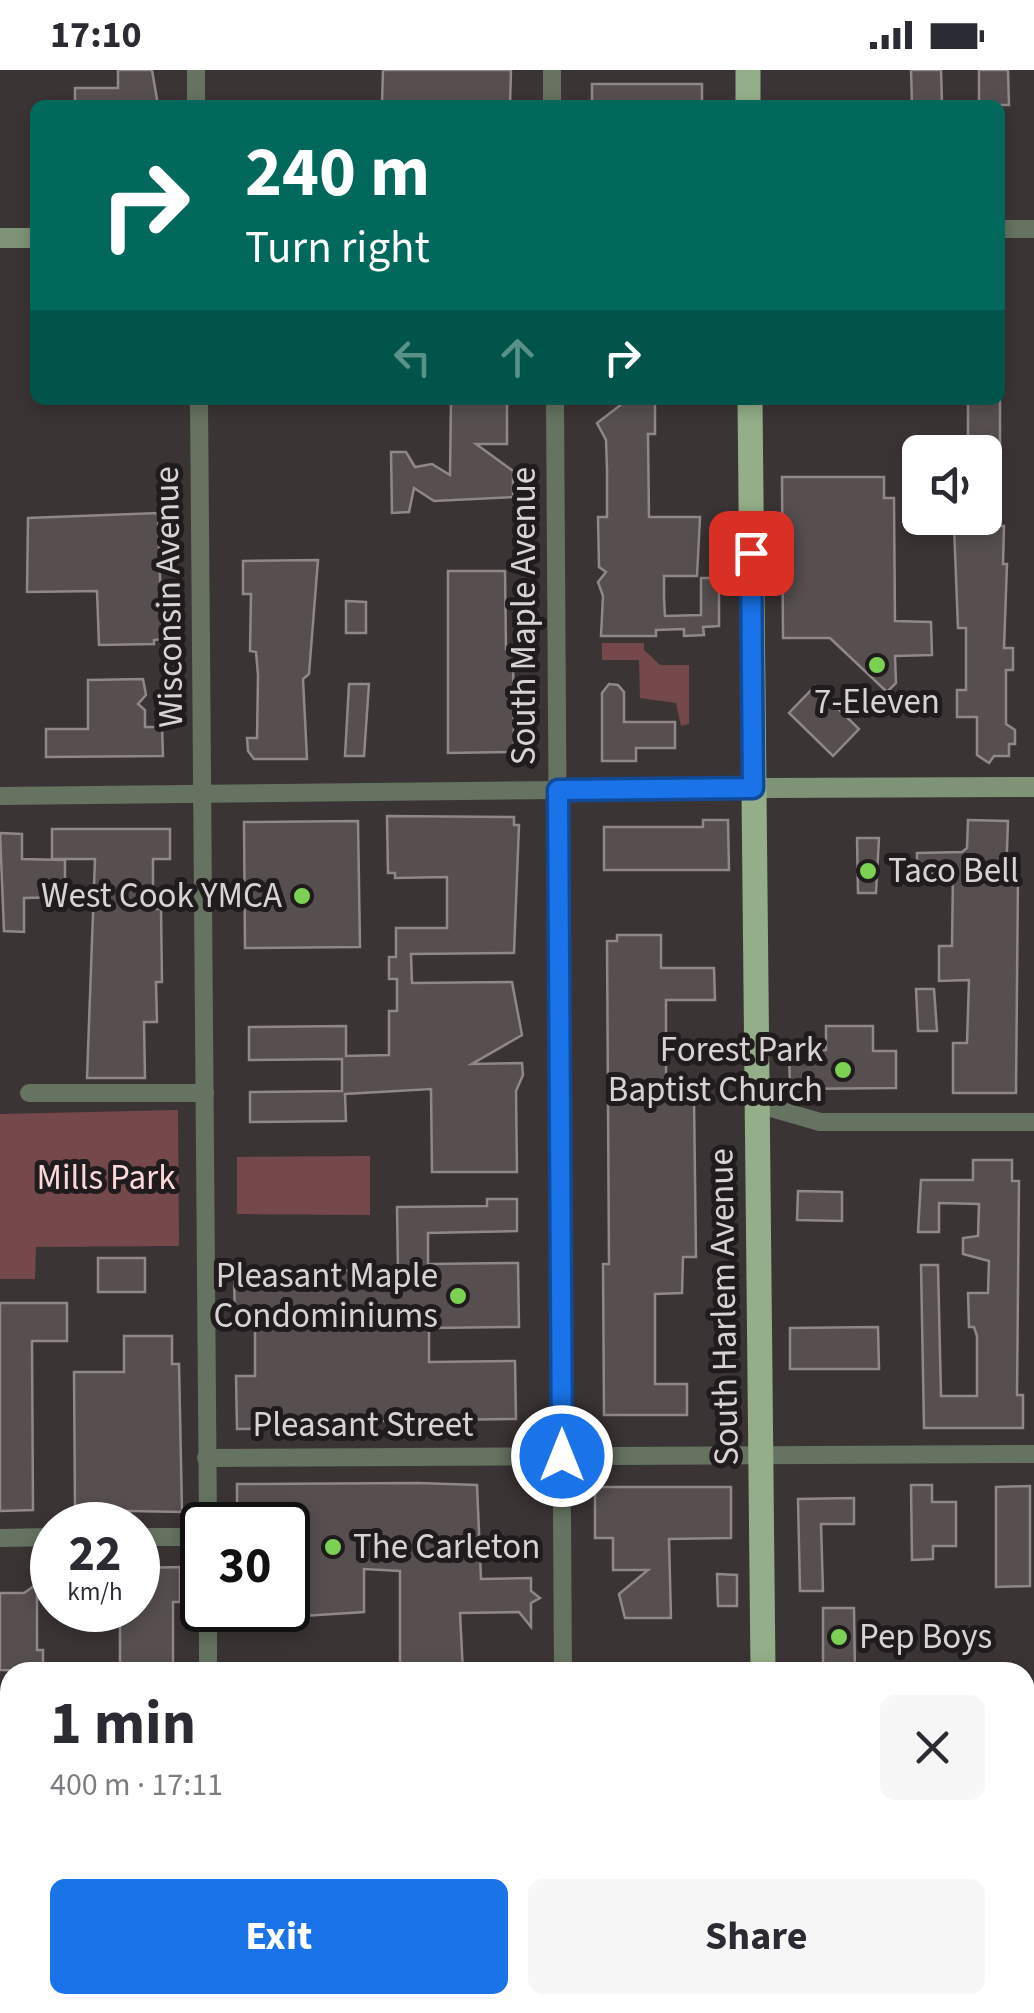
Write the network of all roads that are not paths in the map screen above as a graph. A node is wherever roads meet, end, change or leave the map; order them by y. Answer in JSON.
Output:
{"nodes":[{"id":1,"x":196,"y":70,"type":"edge"},
{"id":2,"x":552,"y":70,"type":"edge"},
{"id":3,"x":748,"y":70,"type":"edge"},
{"id":4,"x":196,"y":100,"type":"edge"},
{"id":5,"x":552,"y":100,"type":"edge"},
{"id":6,"x":748,"y":100,"type":"edge"},
{"id":7,"x":1034,"y":229,"type":"edge"},
{"id":8,"x":1005,"y":230,"type":"edge"},
{"id":9,"x":0,"y":238,"type":"edge"},
{"id":10,"x":30,"y":238,"type":"edge"},
{"id":11,"x":200,"y":405,"type":"edge"},
{"id":12,"x":555,"y":405,"type":"edge"},
{"id":13,"x":750,"y":405,"type":"edge"},
{"id":14,"x":753,"y":788,"type":"junction"},
{"id":15,"x":1034,"y":788,"type":"edge"},
{"id":16,"x":558,"y":790,"type":"junction"},
{"id":17,"x":204,"y":794,"type":"junction"},
{"id":18,"x":0,"y":796,"type":"edge"},
{"id":19,"x":28,"y":1093,"type":"dead end"},
{"id":20,"x":205,"y":1093,"type":"junction"},
{"id":21,"x":756,"y":1104,"type":"junction"},
{"id":22,"x":1034,"y":1122,"type":"edge"},
{"id":23,"x":760,"y":1454,"type":"junction"},
{"id":24,"x":1034,"y":1454,"type":"edge"},
{"id":25,"x":562,"y":1456,"type":"junction"},
{"id":26,"x":206,"y":1458,"type":"junction"},
{"id":27,"x":207,"y":1502,"type":"edge"},
{"id":28,"x":0,"y":1538,"type":"edge"},
{"id":29,"x":30,"y":1538,"type":"edge"},
{"id":30,"x":208,"y":1632,"type":"edge"},
{"id":31,"x":208,"y":1662,"type":"edge"},
{"id":32,"x":562,"y":1662,"type":"edge"},
{"id":33,"x":763,"y":1662,"type":"edge"}],
"edges":[{"from":1,"to":4,"type":"street"},
{"from":2,"to":5,"type":"street"},
{"from":3,"to":6,"type":"main road"},
{"from":7,"to":8,"type":"street"},
{"from":9,"to":10,"type":"street"},
{"from":11,"to":17,"type":"street","name":"Wisconsin Avenue"},
{"from":12,"to":16,"type":"street","name":"South Maple Avenue"},
{"from":13,"to":14,"type":"main road","name":"South Harlem Avenue"},
{"from":14,"to":15,"type":"street"},
{"from":14,"to":16,"type":"street"},
{"from":14,"to":21,"type":"main road","name":"South Harlem Avenue"},
{"from":16,"to":17,"type":"street"},
{"from":16,"to":25,"type":"street","name":"South Maple Avenue"},
{"from":17,"to":18,"type":"street"},
{"from":17,"to":20,"type":"street","name":"Wisconsin Avenue"},
{"from":19,"to":20,"type":"street"},
{"from":20,"to":26,"type":"street","name":"Wisconsin Avenue"},
{"from":21,"to":22,"type":"street"},
{"from":21,"to":23,"type":"main road","name":"South Harlem Avenue"},
{"from":23,"to":24,"type":"street","name":"Pleasant Street"},
{"from":23,"to":25,"type":"street","name":"Pleasant Street"},
{"from":23,"to":33,"type":"main road","name":"South Harlem Avenue"},
{"from":25,"to":26,"type":"street","name":"Pleasant Street"},
{"from":25,"to":32,"type":"street","name":"South Maple Avenue"},
{"from":26,"to":27,"type":"street","name":"Wisconsin Avenue"},
{"from":28,"to":29,"type":"street"},
{"from":30,"to":31,"type":"street"}]}
